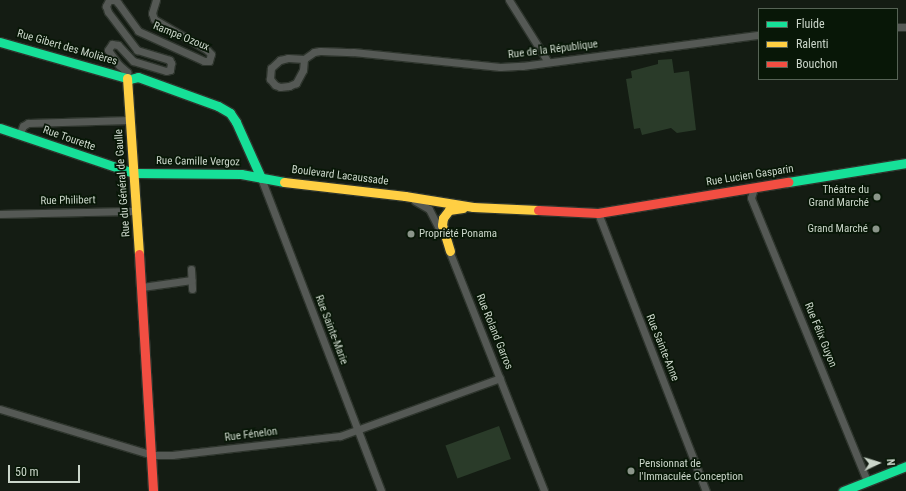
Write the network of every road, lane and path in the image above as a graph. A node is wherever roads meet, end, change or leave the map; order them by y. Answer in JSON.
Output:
{"nodes":[{"id":1,"x":114,"y":0,"type":"edge"},
{"id":2,"x":156,"y":0,"type":"edge"},
{"id":3,"x":509,"y":0,"type":"edge"},
{"id":4,"x":758,"y":35,"type":"edge"},
{"id":5,"x":0,"y":42,"type":"edge"},
{"id":6,"x":304,"y":59,"type":"junction"},
{"id":7,"x":548,"y":62,"type":"junction"},
{"id":8,"x":127,"y":78,"type":"junction"},
{"id":9,"x":130,"y":120,"type":"junction"},
{"id":10,"x":0,"y":128,"type":"edge"},
{"id":11,"x":19,"y":134,"type":"junction"},
{"id":12,"x":905,"y":165,"type":"edge"},
{"id":13,"x":255,"y":166,"type":"junction"},
{"id":14,"x":134,"y":173,"type":"junction"},
{"id":15,"x":241,"y":174,"type":"junction"},
{"id":16,"x":261,"y":178,"type":"junction"},
{"id":17,"x":754,"y":188,"type":"junction"},
{"id":18,"x":405,"y":196,"type":"junction"},
{"id":19,"x":473,"y":207,"type":"junction"},
{"id":20,"x":137,"y":211,"type":"junction"},
{"id":21,"x":598,"y":213,"type":"junction"},
{"id":22,"x":0,"y":214,"type":"edge"},
{"id":23,"x":450,"y":251,"type":"junction"},
{"id":24,"x":191,"y":268,"type":"dead end"},
{"id":25,"x":192,"y":280,"type":"junction"},
{"id":26,"x":142,"y":287,"type":"junction"},
{"id":27,"x":192,"y":289,"type":"dead end"},
{"id":28,"x":500,"y":378,"type":"junction"},
{"id":29,"x":0,"y":409,"type":"edge"},
{"id":30,"x":358,"y":430,"type":"junction"},
{"id":31,"x":152,"y":455,"type":"junction"},
{"id":32,"x":906,"y":466,"type":"edge"},
{"id":33,"x":867,"y":481,"type":"junction"},
{"id":34,"x":153,"y":491,"type":"edge"},
{"id":35,"x":381,"y":491,"type":"edge"},
{"id":36,"x":544,"y":491,"type":"edge"},
{"id":37,"x":706,"y":491,"type":"edge"},
{"id":38,"x":843,"y":491,"type":"edge"},
{"id":39,"x":871,"y":491,"type":"edge"}],
"edges":[{"from":1,"to":2,"type":"street","name":"Rampe Ozoux"},
{"from":1,"to":8,"type":"street","name":"Rampe Ozoux"},
{"from":3,"to":7,"type":"street"},
{"from":4,"to":7,"type":"street","name":"Rue de la République"},
{"from":5,"to":8,"type":"street","name":"Rue Gibert des Molières"},
{"from":6,"to":6,"type":"street","name":"Rue de la République"},
{"from":6,"to":7,"type":"street","name":"Rue de la République"},
{"from":8,"to":9,"type":"street","name":"Rue du Général de Gaulle"},
{"from":8,"to":13,"type":"street"},
{"from":9,"to":11,"type":"street","name":"Rue Tourette"},
{"from":9,"to":14,"type":"street","name":"Rue du Général de Gaulle"},
{"from":10,"to":11,"type":"street","name":"Rue Tourette"},
{"from":11,"to":14,"type":"street","name":"Rue Tourette"},
{"from":12,"to":17,"type":"street","name":"Rue Lucien Gasparin"},
{"from":13,"to":15,"type":"street"},
{"from":13,"to":16,"type":"street"},
{"from":14,"to":15,"type":"street","name":"Rue Camille Vergoz"},
{"from":14,"to":20,"type":"street","name":"Rue du Général de Gaulle"},
{"from":15,"to":16,"type":"street","name":"Rue Camille Vergoz"},
{"from":16,"to":18,"type":"street","name":"Boulevard Lacaussade"},
{"from":16,"to":30,"type":"street","name":"Rue Sainte-Marie"},
{"from":17,"to":21,"type":"street","name":"Rue Lucien Gasparin"},
{"from":17,"to":33,"type":"street","name":"Rue Félix Guyon"},
{"from":18,"to":19,"type":"street","name":"Boulevard Lacaussade"},
{"from":18,"to":23,"type":"street","name":"Rue Roland Garros"},
{"from":19,"to":21,"type":"street","name":"Boulevard Lacaussade"},
{"from":19,"to":23,"type":"street"},
{"from":20,"to":22,"type":"street","name":"Rue Philibert"},
{"from":20,"to":26,"type":"street","name":"Rue du Général de Gaulle"},
{"from":21,"to":37,"type":"street","name":"Rue Sainte-Anne"},
{"from":23,"to":28,"type":"street","name":"Rue Roland Garros"},
{"from":24,"to":25,"type":"street"},
{"from":25,"to":26,"type":"street"},
{"from":25,"to":27,"type":"street"},
{"from":26,"to":31,"type":"street","name":"Rue du Général de Gaulle"},
{"from":28,"to":30,"type":"street","name":"Rue Fénelon"},
{"from":28,"to":36,"type":"street","name":"Rue Roland Garros"},
{"from":29,"to":31,"type":"street","name":"Rue Fénelon"},
{"from":30,"to":31,"type":"street","name":"Rue Fénelon"},
{"from":30,"to":35,"type":"street","name":"Rue Sainte-Marie"},
{"from":31,"to":34,"type":"street","name":"Rue du Général de Gaulle"},
{"from":32,"to":33,"type":"street"},
{"from":33,"to":38,"type":"street"},
{"from":33,"to":39,"type":"street","name":"Rue Félix Guyon"}]}
